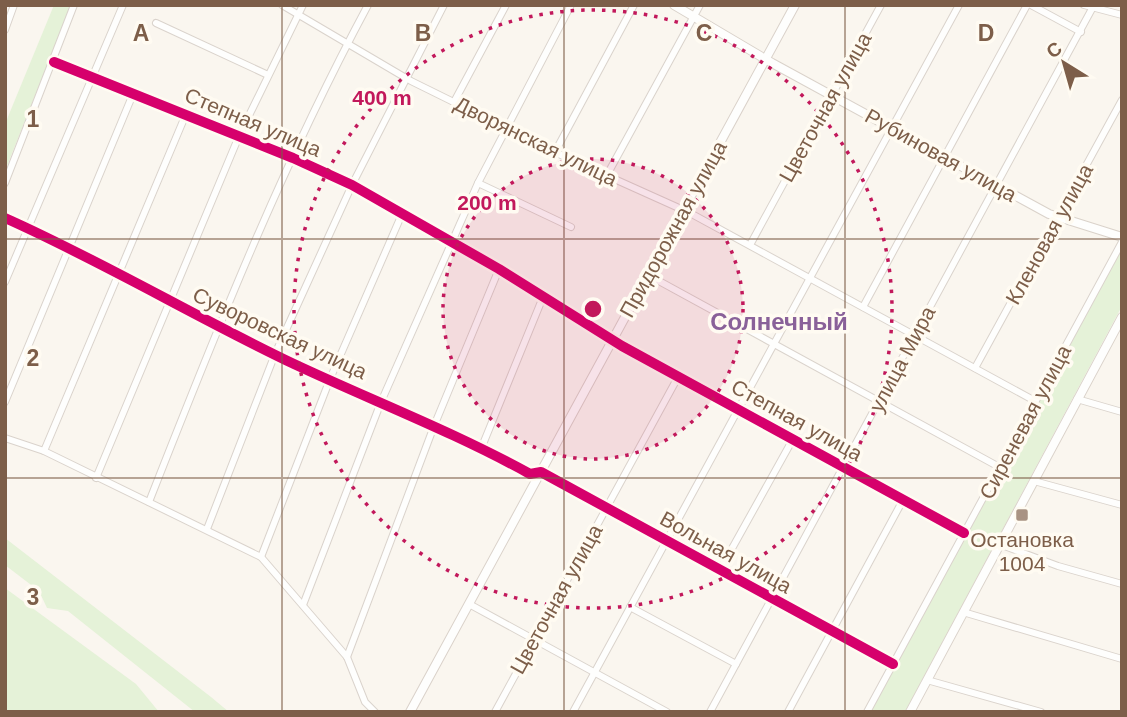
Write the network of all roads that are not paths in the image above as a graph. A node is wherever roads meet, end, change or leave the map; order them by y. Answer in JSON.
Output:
{"nodes":[{"id":1,"x":15,"y":5,"type":"edge"},
{"id":2,"x":74,"y":5,"type":"edge"},
{"id":3,"x":123,"y":5,"type":"edge"},
{"id":4,"x":282,"y":5,"type":"edge"},
{"id":5,"x":303,"y":5,"type":"edge"},
{"id":6,"x":368,"y":5,"type":"edge"},
{"id":7,"x":444,"y":5,"type":"edge"},
{"id":8,"x":506,"y":5,"type":"edge"},
{"id":9,"x":571,"y":5,"type":"edge"},
{"id":10,"x":634,"y":5,"type":"edge"},
{"id":11,"x":674,"y":5,"type":"edge"},
{"id":12,"x":700,"y":5,"type":"edge"},
{"id":13,"x":795,"y":5,"type":"edge"},
{"id":14,"x":881,"y":5,"type":"edge"},
{"id":15,"x":959,"y":5,"type":"edge"},
{"id":16,"x":1029,"y":5,"type":"edge"},
{"id":17,"x":1084,"y":5,"type":"edge"},
{"id":18,"x":1094,"y":6,"type":"edge"},
{"id":19,"x":298,"y":14,"type":"junction"},
{"id":20,"x":1122,"y":15,"type":"edge"},
{"id":21,"x":693,"y":16,"type":"junction"},
{"id":22,"x":156,"y":23,"type":"dead end"},
{"id":23,"x":6,"y":26,"type":"edge"},
{"id":24,"x":1081,"y":32,"type":"junction"},
{"id":25,"x":348,"y":43,"type":"junction"},
{"id":26,"x":766,"y":59,"type":"junction"},
{"id":27,"x":54,"y":62,"type":"junction"},
{"id":28,"x":268,"y":75,"type":"junction"},
{"id":29,"x":405,"y":78,"type":"junction"},
{"id":30,"x":90,"y":79,"type":"junction"},
{"id":31,"x":133,"y":94,"type":"junction"},
{"id":32,"x":831,"y":95,"type":"junction"},
{"id":33,"x":1122,"y":100,"type":"edge"},
{"id":34,"x":454,"y":102,"type":"junction"},
{"id":35,"x":186,"y":114,"type":"junction"},
{"id":36,"x":892,"y":128,"type":"junction"},
{"id":37,"x":506,"y":129,"type":"junction"},
{"id":38,"x":239,"y":136,"type":"junction"},
{"id":39,"x":555,"y":152,"type":"junction"},
{"id":40,"x":293,"y":158,"type":"junction"},
{"id":41,"x":945,"y":158,"type":"junction"},
{"id":42,"x":607,"y":175,"type":"junction"},
{"id":43,"x":5,"y":183,"type":"edge"},
{"id":44,"x":478,"y":183,"type":"junction"},
{"id":45,"x":352,"y":185,"type":"junction"},
{"id":46,"x":996,"y":186,"type":"junction"},
{"id":47,"x":684,"y":210,"type":"junction"},
{"id":48,"x":402,"y":214,"type":"junction"},
{"id":49,"x":5,"y":218,"type":"edge"},
{"id":50,"x":1058,"y":218,"type":"junction"},
{"id":51,"x":571,"y":227,"type":"dead end"},
{"id":52,"x":27,"y":228,"type":"junction"},
{"id":53,"x":1122,"y":239,"type":"edge"},
{"id":54,"x":452,"y":241,"type":"junction"},
{"id":55,"x":750,"y":245,"type":"junction"},
{"id":56,"x":70,"y":247,"type":"junction"},
{"id":57,"x":499,"y":269,"type":"junction"},
{"id":58,"x":118,"y":274,"type":"junction"},
{"id":59,"x":648,"y":275,"type":"junction"},
{"id":60,"x":810,"y":278,"type":"junction"},
{"id":61,"x":5,"y":282,"type":"edge"},
{"id":62,"x":543,"y":297,"type":"junction"},
{"id":63,"x":169,"y":301,"type":"junction"},
{"id":64,"x":863,"y":307,"type":"junction"},
{"id":65,"x":1121,"y":319,"type":"edge"},
{"id":66,"x":218,"y":326,"type":"junction"},
{"id":67,"x":915,"y":336,"type":"junction"},
{"id":68,"x":613,"y":340,"type":"junction"},
{"id":69,"x":775,"y":344,"type":"junction"},
{"id":70,"x":275,"y":354,"type":"junction"},
{"id":71,"x":975,"y":368,"type":"junction"},
{"id":72,"x":678,"y":377,"type":"junction"},
{"id":73,"x":330,"y":379,"type":"junction"},
{"id":74,"x":1077,"y":399,"type":"junction"},
{"id":75,"x":1035,"y":401,"type":"junction"},
{"id":76,"x":5,"y":402,"type":"edge"},
{"id":77,"x":381,"y":402,"type":"junction"},
{"id":78,"x":879,"y":402,"type":"junction"},
{"id":79,"x":738,"y":409,"type":"junction"},
{"id":80,"x":1122,"y":412,"type":"edge"},
{"id":81,"x":434,"y":426,"type":"junction"},
{"id":82,"x":5,"y":438,"type":"edge"},
{"id":83,"x":793,"y":439,"type":"junction"},
{"id":84,"x":481,"y":449,"type":"junction"},
{"id":85,"x":44,"y":451,"type":"junction"},
{"id":86,"x":843,"y":467,"type":"junction"},
{"id":87,"x":1001,"y":468,"type":"junction"},
{"id":88,"x":541,"y":472,"type":"junction"},
{"id":89,"x":96,"y":478,"type":"junction"},
{"id":90,"x":1034,"y":481,"type":"junction"},
{"id":91,"x":903,"y":500,"type":"junction"},
{"id":92,"x":149,"y":502,"type":"junction"},
{"id":93,"x":1122,"y":505,"type":"edge"},
{"id":94,"x":606,"y":508,"type":"junction"},
{"id":95,"x":207,"y":529,"type":"junction"},
{"id":96,"x":964,"y":533,"type":"junction"},
{"id":97,"x":666,"y":541,"type":"junction"},
{"id":98,"x":999,"y":544,"type":"junction"},
{"id":99,"x":261,"y":557,"type":"junction"},
{"id":100,"x":720,"y":570,"type":"junction"},
{"id":101,"x":1122,"y":584,"type":"edge"},
{"id":102,"x":772,"y":598,"type":"junction"},
{"id":103,"x":469,"y":604,"type":"junction"},
{"id":104,"x":303,"y":605,"type":"junction"},
{"id":105,"x":630,"y":607,"type":"junction"},
{"id":106,"x":963,"y":612,"type":"junction"},
{"id":107,"x":832,"y":631,"type":"junction"},
{"id":108,"x":535,"y":639,"type":"junction"},
{"id":109,"x":347,"y":657,"type":"junction"},
{"id":110,"x":1122,"y":659,"type":"edge"},
{"id":111,"x":736,"y":664,"type":"junction"},
{"id":112,"x":893,"y":664,"type":"junction"},
{"id":113,"x":594,"y":672,"type":"junction"},
{"id":114,"x":927,"y":680,"type":"junction"},
{"id":115,"x":375,"y":712,"type":"edge"},
{"id":116,"x":410,"y":712,"type":"edge"},
{"id":117,"x":495,"y":712,"type":"edge"},
{"id":118,"x":573,"y":712,"type":"edge"},
{"id":119,"x":667,"y":712,"type":"edge"},
{"id":120,"x":710,"y":712,"type":"edge"},
{"id":121,"x":788,"y":712,"type":"edge"},
{"id":122,"x":867,"y":712,"type":"edge"},
{"id":123,"x":910,"y":712,"type":"edge"},
{"id":124,"x":1041,"y":712,"type":"edge"}],
"edges":[{"from":1,"to":23,"type":"street"},
{"from":2,"to":27,"type":"street"},
{"from":3,"to":30,"type":"street"},
{"from":4,"to":19,"type":"street","name":"Дворянская улица"},
{"from":5,"to":19,"type":"street"},
{"from":6,"to":25,"type":"street"},
{"from":7,"to":29,"type":"street"},
{"from":8,"to":34,"type":"street"},
{"from":9,"to":37,"type":"street"},
{"from":10,"to":39,"type":"street"},
{"from":11,"to":21,"type":"street","name":"Рубиновая улица"},
{"from":12,"to":21,"type":"street"},
{"from":13,"to":26,"type":"street","name":"Придорожная улица"},
{"from":14,"to":32,"type":"street","name":"Цветочная улица"},
{"from":15,"to":36,"type":"street"},
{"from":16,"to":24,"type":"street"},
{"from":16,"to":41,"type":"street"},
{"from":17,"to":18,"type":"street"},
{"from":18,"to":20,"type":"street"},
{"from":18,"to":24,"type":"street","name":"улица Мира"},
{"from":19,"to":25,"type":"street","name":"Дворянская улица"},
{"from":19,"to":28,"type":"street"},
{"from":21,"to":26,"type":"street","name":"Рубиновая улица"},
{"from":21,"to":42,"type":"street"},
{"from":22,"to":28,"type":"street"},
{"from":24,"to":46,"type":"street","name":"улица Мира"},
{"from":25,"to":29,"type":"street","name":"Дворянская улица"},
{"from":25,"to":40,"type":"street"},
{"from":26,"to":32,"type":"street","name":"Рубиновая улица"},
{"from":26,"to":47,"type":"street","name":"Придорожная улица"},
{"from":27,"to":30,"type":"street","name":"Степная улица"},
{"from":27,"to":43,"type":"street"},
{"from":28,"to":38,"type":"street"},
{"from":29,"to":34,"type":"street","name":"Дворянская улица"},
{"from":29,"to":45,"type":"street"},
{"from":30,"to":31,"type":"street","name":"Степная улица"},
{"from":30,"to":52,"type":"street"},
{"from":31,"to":35,"type":"street","name":"Степная улица"},
{"from":31,"to":56,"type":"street"},
{"from":32,"to":36,"type":"street","name":"Рубиновая улица"},
{"from":32,"to":55,"type":"street","name":"Цветочная улица"},
{"from":33,"to":50,"type":"street","name":"Кленовая улица"},
{"from":34,"to":37,"type":"street","name":"Дворянская улица"},
{"from":35,"to":38,"type":"street","name":"Степная улица"},
{"from":35,"to":58,"type":"street"},
{"from":36,"to":41,"type":"street","name":"Рубиновая улица"},
{"from":36,"to":60,"type":"street"},
{"from":37,"to":39,"type":"street","name":"Дворянская улица"},
{"from":37,"to":44,"type":"street"},
{"from":38,"to":40,"type":"street","name":"Степная улица"},
{"from":38,"to":63,"type":"street"},
{"from":39,"to":42,"type":"street","name":"Дворянская улица"},
{"from":40,"to":45,"type":"street","name":"Степная улица"},
{"from":40,"to":66,"type":"street"},
{"from":41,"to":46,"type":"street","name":"Рубиновая улица"},
{"from":41,"to":64,"type":"street"},
{"from":42,"to":47,"type":"street","name":"Дворянская улица"},
{"from":44,"to":51,"type":"street"},
{"from":44,"to":54,"type":"street"},
{"from":45,"to":48,"type":"street","name":"Степная улица"},
{"from":45,"to":70,"type":"street"},
{"from":46,"to":50,"type":"street","name":"Рубиновая улица"},
{"from":46,"to":67,"type":"street","name":"улица Мира"},
{"from":47,"to":55,"type":"street","name":"Дворянская улица"},
{"from":47,"to":59,"type":"street","name":"Придорожная улица"},
{"from":48,"to":54,"type":"street","name":"Степная улица"},
{"from":48,"to":73,"type":"street"},
{"from":49,"to":52,"type":"street","name":"Суворовская улица"},
{"from":50,"to":53,"type":"street","name":"Рубиновая улица"},
{"from":50,"to":71,"type":"street","name":"Кленовая улица"},
{"from":52,"to":56,"type":"street","name":"Суворовская улица"},
{"from":52,"to":61,"type":"street"},
{"from":53,"to":75,"type":"street","name":"Сиреневая улица"},
{"from":54,"to":57,"type":"street","name":"Степная улица"},
{"from":54,"to":77,"type":"street"},
{"from":55,"to":60,"type":"street","name":"Дворянская улица"},
{"from":56,"to":58,"type":"street","name":"Суворовская улица"},
{"from":56,"to":76,"type":"street"},
{"from":57,"to":62,"type":"street","name":"Степная улица"},
{"from":57,"to":81,"type":"street"},
{"from":58,"to":63,"type":"street","name":"Суворовская улица"},
{"from":58,"to":85,"type":"street"},
{"from":59,"to":68,"type":"street","name":"Придорожная улица"},
{"from":59,"to":69,"type":"street"},
{"from":60,"to":64,"type":"street","name":"Дворянская улица"},
{"from":60,"to":69,"type":"street"},
{"from":62,"to":68,"type":"street","name":"Степная улица"},
{"from":62,"to":84,"type":"street"},
{"from":63,"to":66,"type":"street","name":"Суворовская улица"},
{"from":63,"to":89,"type":"street"},
{"from":64,"to":67,"type":"street","name":"Дворянская улица"},
{"from":65,"to":74,"type":"street"},
{"from":66,"to":70,"type":"street","name":"Суворовская улица"},
{"from":66,"to":92,"type":"street"},
{"from":67,"to":71,"type":"street","name":"Дворянская улица"},
{"from":67,"to":78,"type":"street","name":"улица Мира"},
{"from":68,"to":72,"type":"street","name":"Степная улица"},
{"from":68,"to":88,"type":"street","name":"Придорожная улица"},
{"from":69,"to":78,"type":"street"},
{"from":69,"to":79,"type":"street"},
{"from":70,"to":73,"type":"street","name":"Суворовская улица"},
{"from":70,"to":95,"type":"street"},
{"from":71,"to":75,"type":"street","name":"Дворянская улица"},
{"from":72,"to":79,"type":"street","name":"Степная улица"},
{"from":72,"to":94,"type":"street","name":"Цветочная улица"},
{"from":73,"to":77,"type":"street","name":"Суворовская улица"},
{"from":73,"to":99,"type":"street"},
{"from":74,"to":80,"type":"street"},
{"from":74,"to":90,"type":"street"},
{"from":75,"to":87,"type":"street","name":"Сиреневая улица"},
{"from":77,"to":81,"type":"street","name":"Суворовская улица"},
{"from":77,"to":104,"type":"street"},
{"from":78,"to":86,"type":"street","name":"улица Мира"},
{"from":78,"to":87,"type":"street"},
{"from":79,"to":83,"type":"street","name":"Степная улица"},
{"from":79,"to":97,"type":"street"},
{"from":81,"to":84,"type":"street","name":"Суворовская улица"},
{"from":81,"to":109,"type":"street"},
{"from":82,"to":85,"type":"street"},
{"from":83,"to":86,"type":"street","name":"Степная улица"},
{"from":83,"to":100,"type":"street"},
{"from":84,"to":88,"type":"street","name":"Суворовская улица"},
{"from":85,"to":89,"type":"street"},
{"from":86,"to":91,"type":"street","name":"Степная улица"},
{"from":86,"to":102,"type":"street","name":"улица Мира"},
{"from":87,"to":96,"type":"street","name":"Сиреневая улица"},
{"from":88,"to":94,"type":"street","name":"Вольная улица"},
{"from":88,"to":103,"type":"street","name":"Придорожная улица"},
{"from":89,"to":92,"type":"street"},
{"from":90,"to":93,"type":"street"},
{"from":90,"to":98,"type":"street"},
{"from":91,"to":96,"type":"street","name":"Степная улица"},
{"from":91,"to":107,"type":"street"},
{"from":92,"to":95,"type":"street"},
{"from":94,"to":97,"type":"street","name":"Вольная улица"},
{"from":94,"to":108,"type":"street","name":"Цветочная улица"},
{"from":95,"to":99,"type":"street"},
{"from":96,"to":112,"type":"street","name":"Сиреневая улица"},
{"from":97,"to":100,"type":"street","name":"Вольная улица"},
{"from":97,"to":105,"type":"street"},
{"from":98,"to":101,"type":"street"},
{"from":98,"to":106,"type":"street"},
{"from":99,"to":104,"type":"street"},
{"from":100,"to":102,"type":"street","name":"Вольная улица"},
{"from":102,"to":107,"type":"street","name":"Вольная улица"},
{"from":102,"to":111,"type":"street","name":"улица Мира"},
{"from":103,"to":108,"type":"street"},
{"from":103,"to":116,"type":"street","name":"Придорожная улица"},
{"from":104,"to":109,"type":"street"},
{"from":105,"to":111,"type":"street"},
{"from":105,"to":113,"type":"street"},
{"from":106,"to":110,"type":"street"},
{"from":106,"to":114,"type":"street"},
{"from":107,"to":112,"type":"street","name":"Вольная улица"},
{"from":107,"to":121,"type":"street"},
{"from":108,"to":113,"type":"street"},
{"from":108,"to":117,"type":"street","name":"Цветочная улица"},
{"from":109,"to":115,"type":"street"},
{"from":111,"to":120,"type":"street","name":"улица Мира"},
{"from":112,"to":122,"type":"street","name":"Сиреневая улица"},
{"from":113,"to":118,"type":"street"},
{"from":113,"to":119,"type":"street"},
{"from":114,"to":123,"type":"street"},
{"from":114,"to":124,"type":"street"}]}
